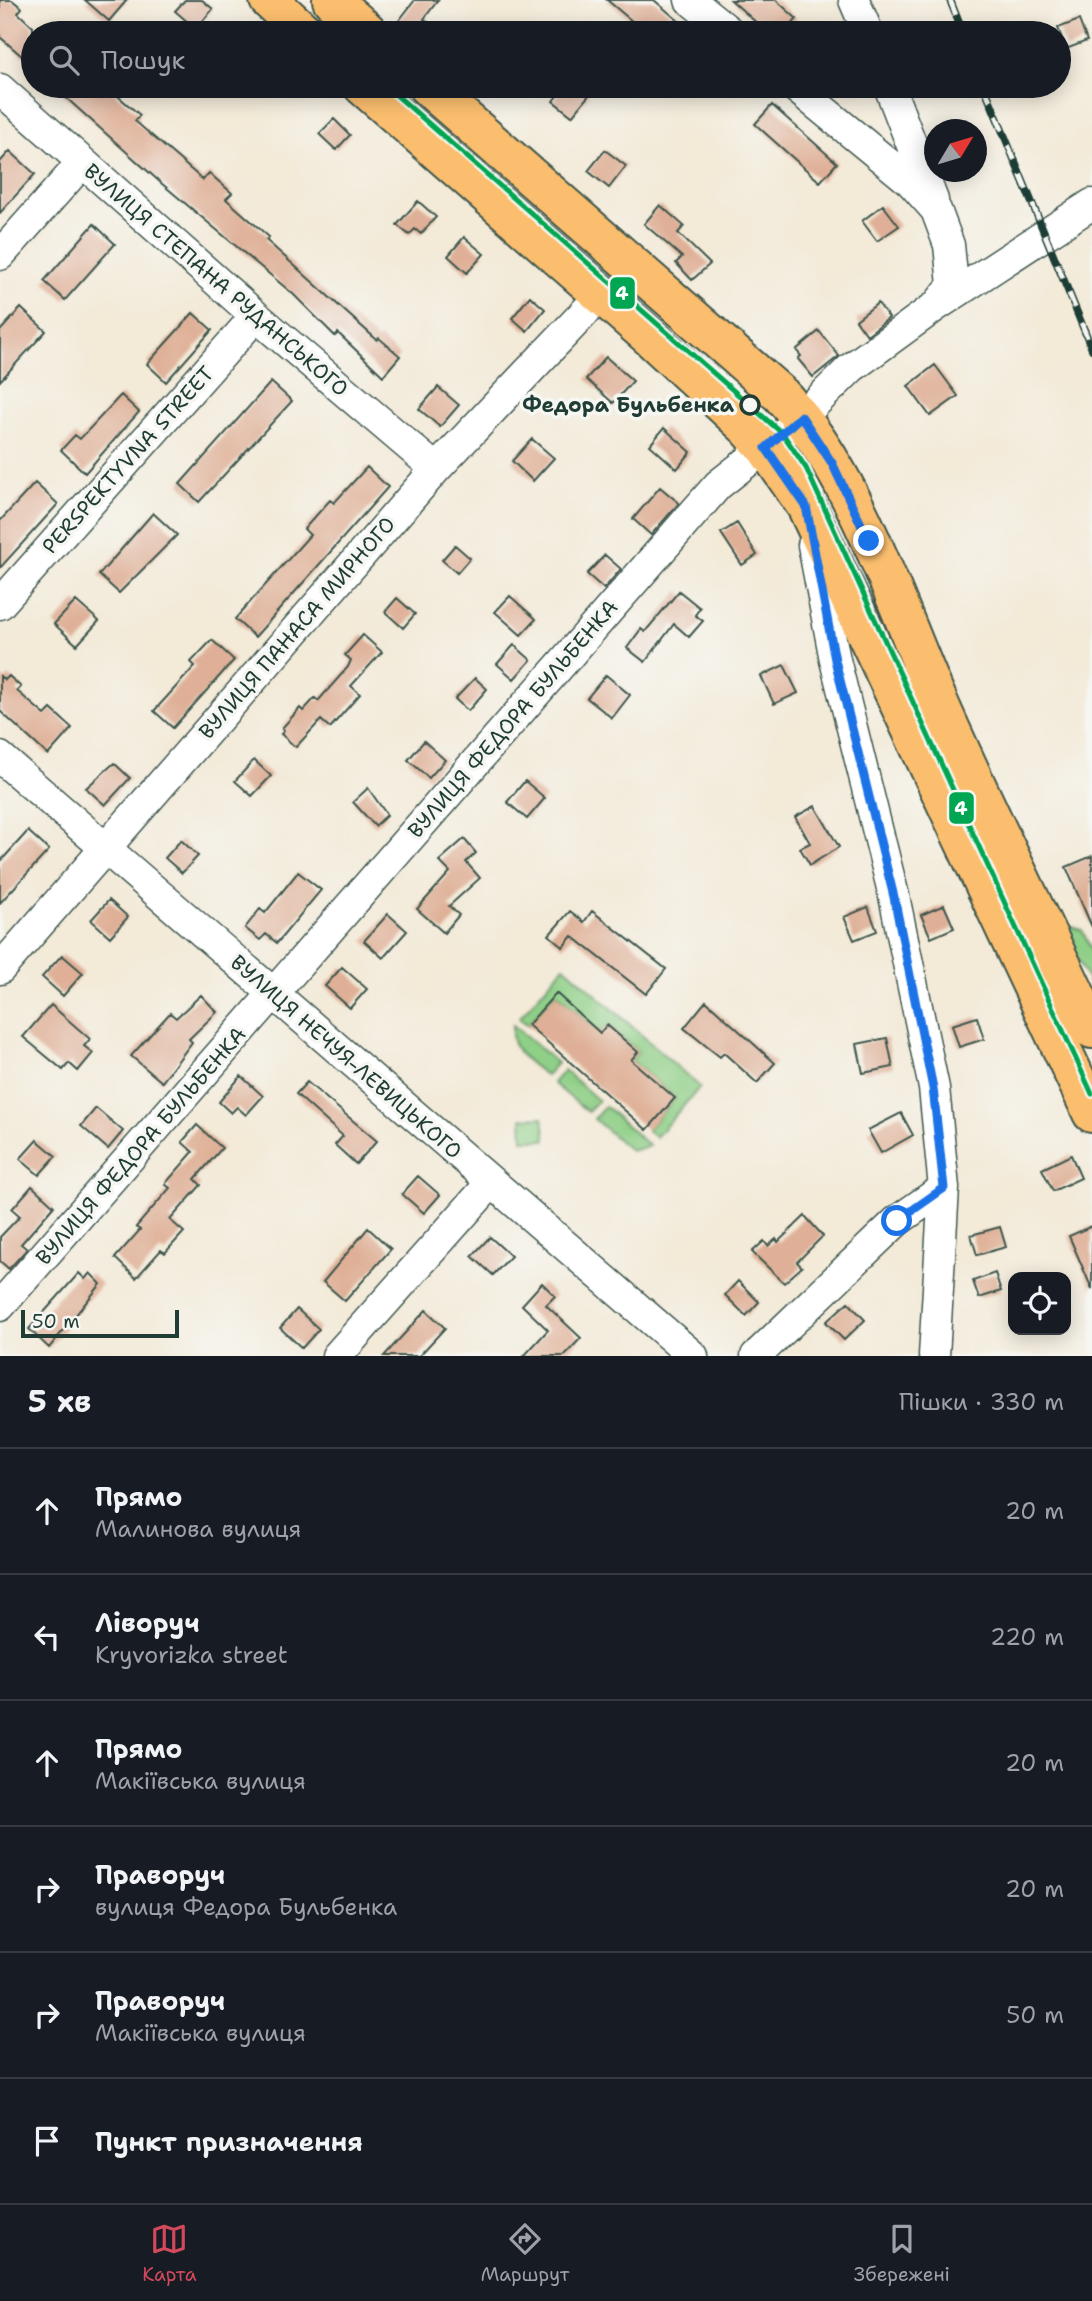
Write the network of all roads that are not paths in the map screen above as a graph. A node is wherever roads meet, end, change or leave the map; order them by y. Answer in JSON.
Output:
{"nodes":[{"id":1,"x":269,"y":0,"type":"edge"},
{"id":2,"x":332,"y":0,"type":"edge"},
{"id":3,"x":690,"y":0,"type":"edge"},
{"id":4,"x":854,"y":0,"type":"edge"},
{"id":5,"x":292,"y":21,"type":"edge"},
{"id":6,"x":356,"y":21,"type":"edge"},
{"id":7,"x":716,"y":21,"type":"edge"},
{"id":8,"x":863,"y":21,"type":"edge"},
{"id":9,"x":0,"y":89,"type":"edge"},
{"id":10,"x":377,"y":98,"type":"edge"},
{"id":11,"x":441,"y":98,"type":"edge"},
{"id":12,"x":809,"y":98,"type":"edge"},
{"id":13,"x":894,"y":98,"type":"edge"},
{"id":14,"x":81,"y":164,"type":"junction"},
{"id":15,"x":1092,"y":204,"type":"edge"},
{"id":16,"x":936,"y":210,"type":"junction"},
{"id":17,"x":0,"y":255,"type":"edge"},
{"id":18,"x":602,"y":294,"type":"junction"},
{"id":19,"x":936,"y":306,"type":"junction"},
{"id":20,"x":256,"y":316,"type":"junction"},
{"id":21,"x":801,"y":416,"type":"junction"},
{"id":22,"x":766,"y":448,"type":"junction"},
{"id":23,"x":436,"y":469,"type":"junction"},
{"id":24,"x":806,"y":506,"type":"junction"},
{"id":25,"x":0,"y":604,"type":"edge"},
{"id":26,"x":0,"y":757,"type":"edge"},
{"id":27,"x":108,"y":847,"type":"junction"},
{"id":28,"x":1030,"y":939,"type":"junction"},
{"id":29,"x":0,"y":969,"type":"edge"},
{"id":30,"x":273,"y":996,"type":"junction"},
{"id":31,"x":1092,"y":1029,"type":"edge"},
{"id":32,"x":1089,"y":1099,"type":"edge"},
{"id":33,"x":491,"y":1183,"type":"junction"},
{"id":34,"x":944,"y":1188,"type":"junction"},
{"id":35,"x":0,"y":1306,"type":"edge"},
{"id":36,"x":337,"y":1356,"type":"edge"},
{"id":37,"x":693,"y":1356,"type":"edge"},
{"id":38,"x":756,"y":1356,"type":"edge"},
{"id":39,"x":934,"y":1356,"type":"edge"}],
"edges":[{"from":1,"to":5,"type":"main road"},
{"from":2,"to":6,"type":"main road"},
{"from":3,"to":7,"type":"street"},
{"from":4,"to":8,"type":"street"},
{"from":9,"to":14,"type":"street","name":"ВУЛИЦЯ СТЕПАНА РУДАНСЬКОГО"},
{"from":10,"to":18,"type":"main road"},
{"from":11,"to":21,"type":"main road"},
{"from":12,"to":16,"type":"street"},
{"from":13,"to":16,"type":"street"},
{"from":14,"to":17,"type":"street"},
{"from":14,"to":20,"type":"street","name":"ВУЛИЦЯ СТЕПАНА РУДАНСЬКОГО"},
{"from":15,"to":19,"type":"street","name":"ВУЛИЦЯ ФЕДОРА БУЛЬБЕНКА"},
{"from":16,"to":19,"type":"street"},
{"from":18,"to":22,"type":"main road"},
{"from":18,"to":23,"type":"street","name":"ВУЛИЦЯ ПАНАСА МИРНОГО"},
{"from":19,"to":21,"type":"street","name":"ВУЛИЦЯ ФЕДОРА БУЛЬБЕНКА"},
{"from":20,"to":23,"type":"street","name":"ВУЛИЦЯ СТЕПАНА РУДАНСЬКОГО"},
{"from":20,"to":25,"type":"street","name":"PERSPEKTYVNA STREET"},
{"from":21,"to":22,"type":"street","name":"ВУЛИЦЯ ФЕДОРА БУЛЬБЕНКА"},
{"from":21,"to":28,"type":"main road"},
{"from":22,"to":24,"type":"main road"},
{"from":22,"to":30,"type":"street","name":"ВУЛИЦЯ ФЕДОРА БУЛЬБЕНКА"},
{"from":23,"to":27,"type":"street","name":"ВУЛИЦЯ ПАНАСА МИРНОГО"},
{"from":24,"to":28,"type":"main road"},
{"from":24,"to":34,"type":"street"},
{"from":26,"to":27,"type":"street","name":"ВУЛИЦЯ НЕЧУЯ-ЛЕВИЦЬКОГО"},
{"from":27,"to":29,"type":"street","name":"ВУЛИЦЯ ПАНАСА МИРНОГО"},
{"from":27,"to":30,"type":"street","name":"ВУЛИЦЯ НЕЧУЯ-ЛЕВИЦЬКОГО"},
{"from":28,"to":31,"type":"main road"},
{"from":28,"to":32,"type":"main road"},
{"from":30,"to":33,"type":"street","name":"ВУЛИЦЯ НЕЧУЯ-ЛЕВИЦЬКОГО"},
{"from":30,"to":35,"type":"street","name":"ВУЛИЦЯ ФЕДОРА БУЛЬБЕНКА"},
{"from":33,"to":36,"type":"street"},
{"from":33,"to":37,"type":"street","name":"ВУЛИЦЯ НЕЧУЯ-ЛЕВИЦЬКОГО"},
{"from":34,"to":38,"type":"street"},
{"from":34,"to":39,"type":"street"}]}
